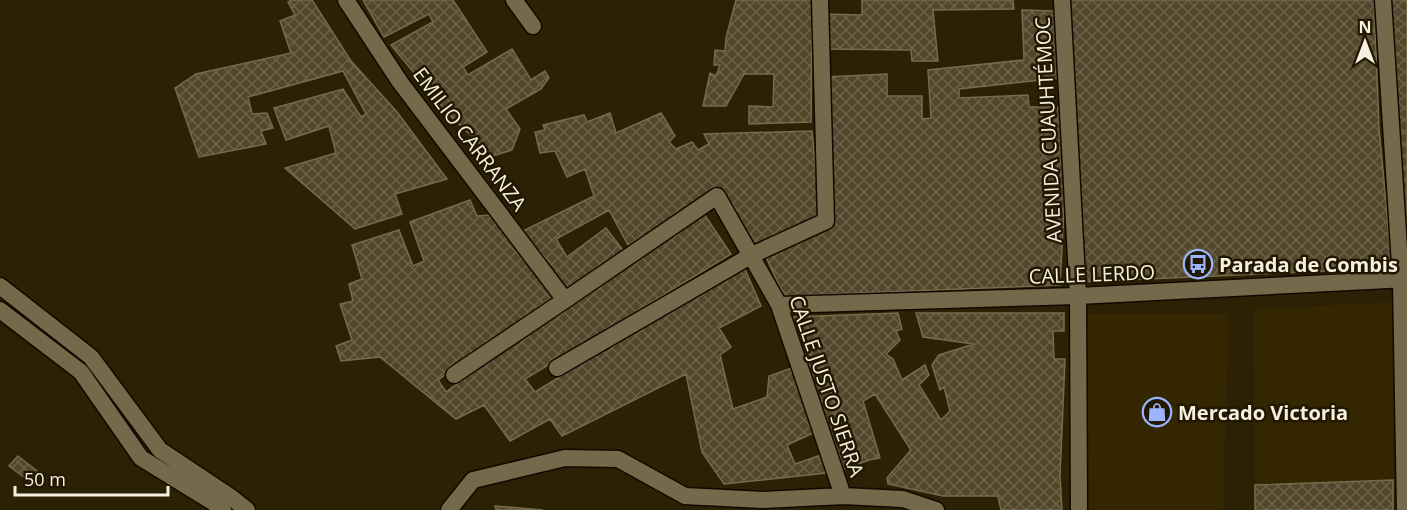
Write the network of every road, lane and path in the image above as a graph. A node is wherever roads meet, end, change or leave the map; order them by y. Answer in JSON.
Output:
{"nodes":[{"id":1,"x":346,"y":0,"type":"edge"},
{"id":2,"x":514,"y":0,"type":"edge"},
{"id":3,"x":820,"y":0,"type":"edge"},
{"id":4,"x":1062,"y":0,"type":"edge"},
{"id":5,"x":1383,"y":0,"type":"edge"},
{"id":6,"x":533,"y":26,"type":"dead end"},
{"id":7,"x":752,"y":255,"type":"junction"},
{"id":8,"x":1404,"y":280,"type":"edge"},
{"id":9,"x":0,"y":286,"type":"edge"},
{"id":10,"x":1078,"y":296,"type":"junction"},
{"id":11,"x":565,"y":300,"type":"junction"},
{"id":12,"x":779,"y":305,"type":"junction"},
{"id":13,"x":0,"y":310,"type":"edge"},
{"id":14,"x":557,"y":368,"type":"dead end"},
{"id":15,"x":454,"y":375,"type":"dead end"},
{"id":16,"x":843,"y":496,"type":"junction"},
{"id":17,"x":223,"y":510,"type":"edge"},
{"id":18,"x":247,"y":510,"type":"edge"},
{"id":19,"x":449,"y":510,"type":"edge"},
{"id":20,"x":936,"y":510,"type":"edge"},
{"id":21,"x":1079,"y":510,"type":"edge"},
{"id":22,"x":1405,"y":510,"type":"edge"}],
"edges":[{"from":1,"to":11,"type":"street","name":"EMILIO CARRANZA"},
{"from":2,"to":6,"type":"street"},
{"from":3,"to":7,"type":"street"},
{"from":4,"to":10,"type":"street","name":"AVENIDA CUAUHTÉMOC"},
{"from":5,"to":8,"type":"street"},
{"from":7,"to":11,"type":"street","name":"CALLE JUSTO SIERRA"},
{"from":7,"to":12,"type":"street","name":"CALLE JUSTO SIERRA"},
{"from":7,"to":14,"type":"street"},
{"from":8,"to":10,"type":"street","name":"CALLE LERDO"},
{"from":8,"to":22,"type":"street"},
{"from":9,"to":18,"type":"street"},
{"from":10,"to":12,"type":"street","name":"CALLE LERDO"},
{"from":10,"to":21,"type":"street","name":"AVENIDA CUAUHTÉMOC"},
{"from":11,"to":15,"type":"street"},
{"from":12,"to":16,"type":"street","name":"CALLE JUSTO SIERRA"},
{"from":13,"to":17,"type":"street"},
{"from":16,"to":19,"type":"street"},
{"from":16,"to":20,"type":"street"}]}
